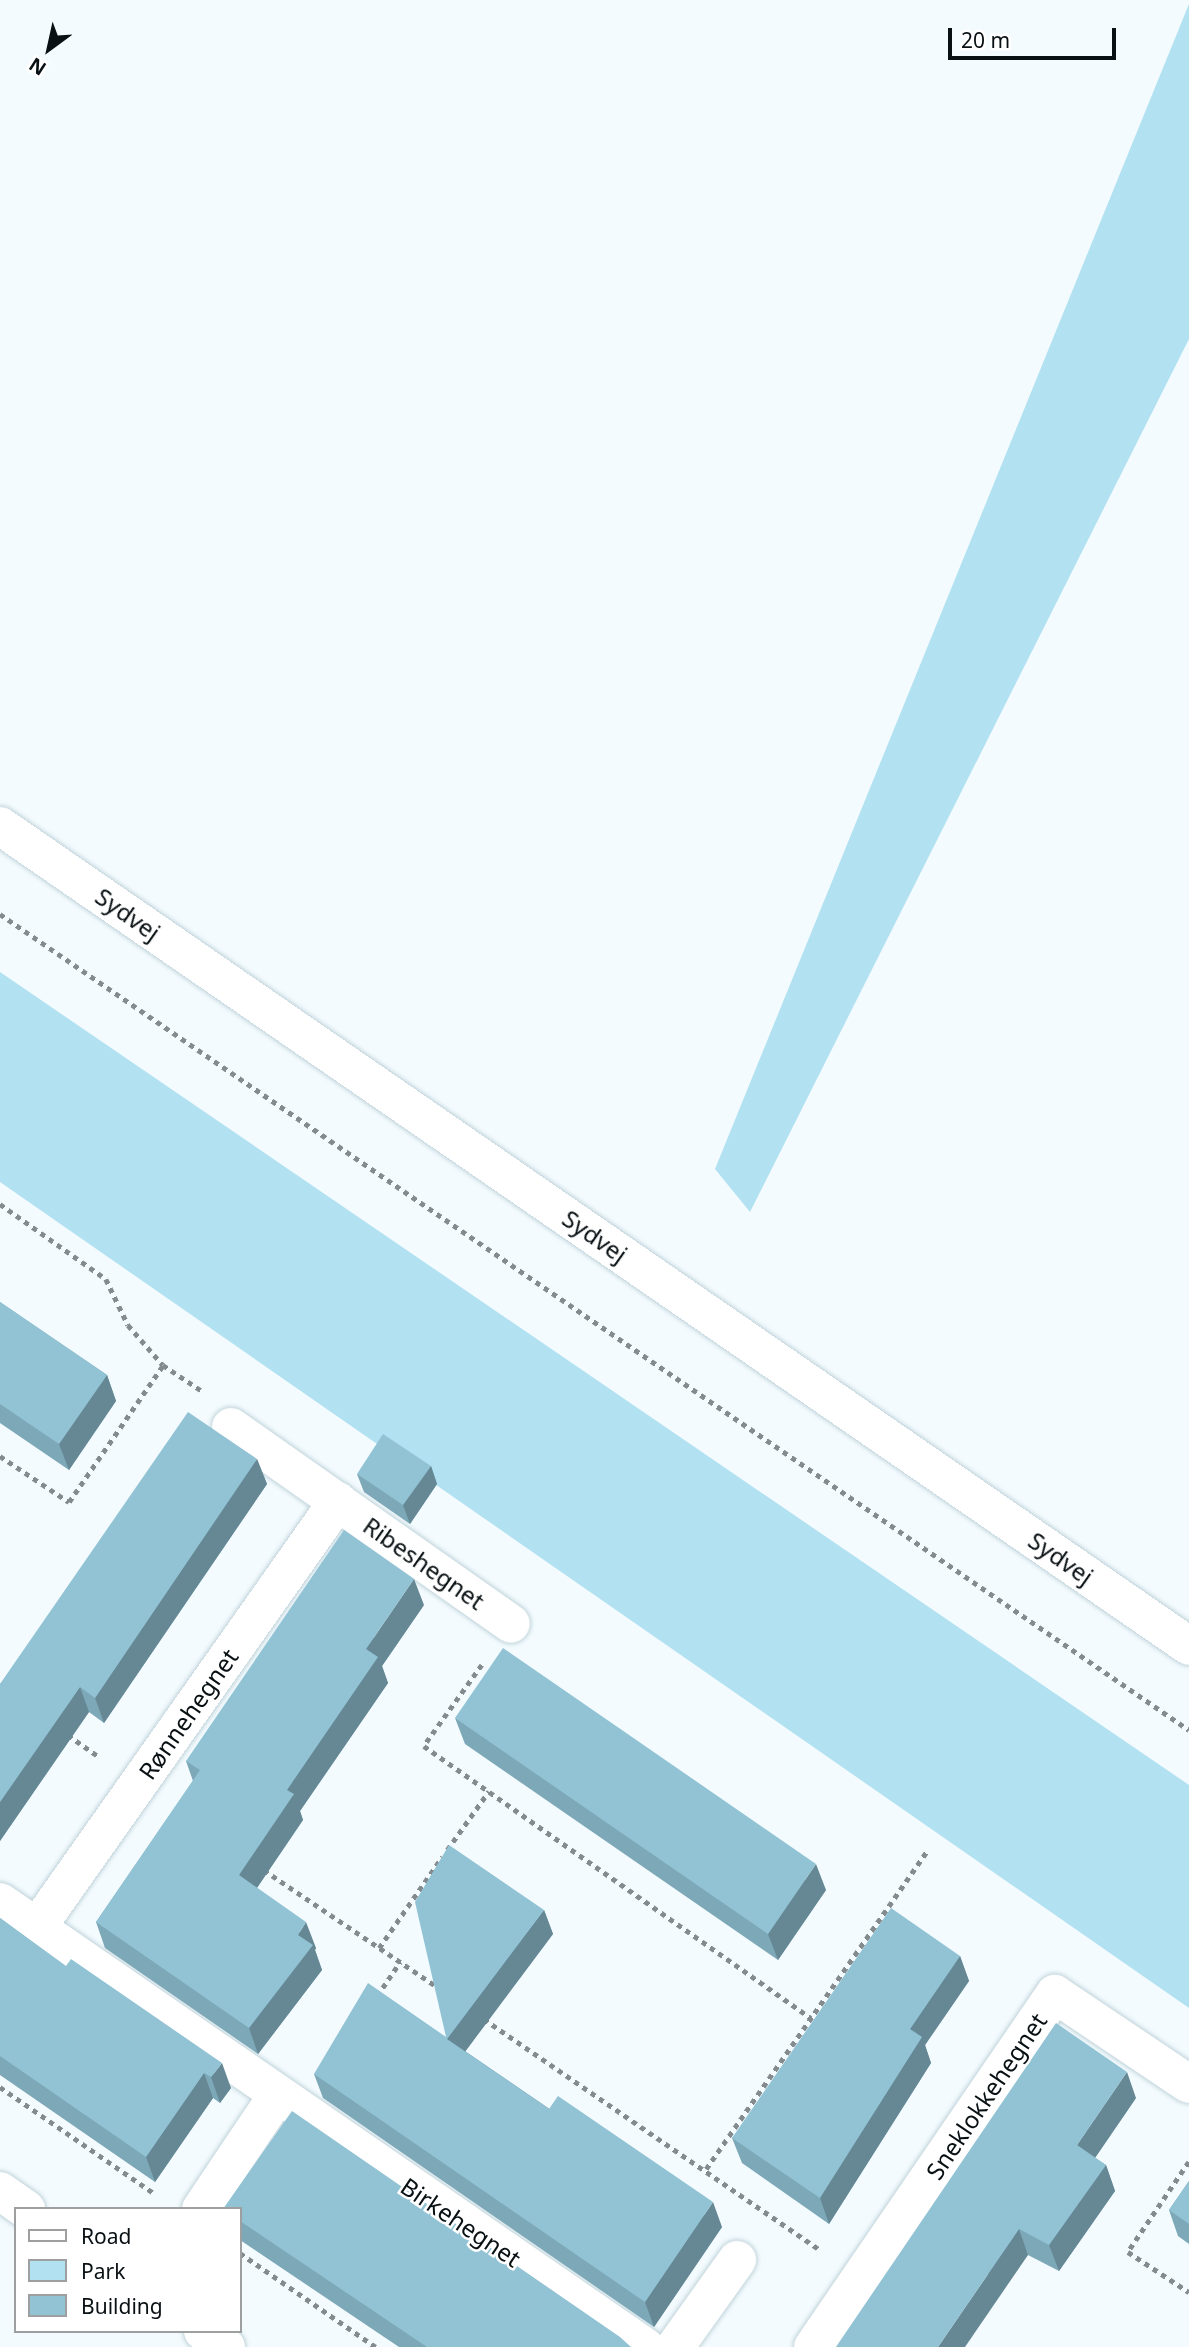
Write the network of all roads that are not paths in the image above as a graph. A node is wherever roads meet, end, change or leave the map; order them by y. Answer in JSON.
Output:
{"nodes":[{"id":1,"x":0,"y":826,"type":"edge"},
{"id":2,"x":231,"y":1427,"type":"road end"},
{"id":3,"x":338,"y":1502,"type":"junction"},
{"id":4,"x":511,"y":1624,"type":"road end"},
{"id":5,"x":1189,"y":1646,"type":"edge"},
{"id":6,"x":0,"y":1902,"type":"edge"},
{"id":7,"x":38,"y":1926,"type":"junction"},
{"id":8,"x":1189,"y":2084,"type":"edge"},
{"id":9,"x":277,"y":2096,"type":"junction"},
{"id":10,"x":0,"y":2191,"type":"edge"},
{"id":11,"x":183,"y":2205,"type":"edge"},
{"id":12,"x":23,"y":2207,"type":"edge"},
{"id":13,"x":737,"y":2260,"type":"dead end"},
{"id":14,"x":206,"y":2333,"type":"edge"},
{"id":15,"x":226,"y":2347,"type":"edge"},
{"id":16,"x":645,"y":2347,"type":"edge"},
{"id":17,"x":675,"y":2347,"type":"edge"},
{"id":18,"x":813,"y":2347,"type":"edge"}],
"edges":[{"from":1,"to":5,"type":"street","name":"Sydvej"},
{"from":2,"to":3,"type":"street","name":"Ribeshegnet"},
{"from":3,"to":4,"type":"street","name":"Ribeshegnet"},
{"from":3,"to":7,"type":"street","name":"Rønnehegnet"},
{"from":6,"to":7,"type":"street","name":"Birkehegnet"},
{"from":7,"to":9,"type":"street","name":"Birkehegnet"},
{"from":8,"to":18,"type":"street","name":"Sneklokkehegnet"},
{"from":9,"to":11,"type":"street"},
{"from":9,"to":16,"type":"street","name":"Birkehegnet"},
{"from":10,"to":12,"type":"street"},
{"from":13,"to":17,"type":"street"},
{"from":14,"to":15,"type":"street"}]}
